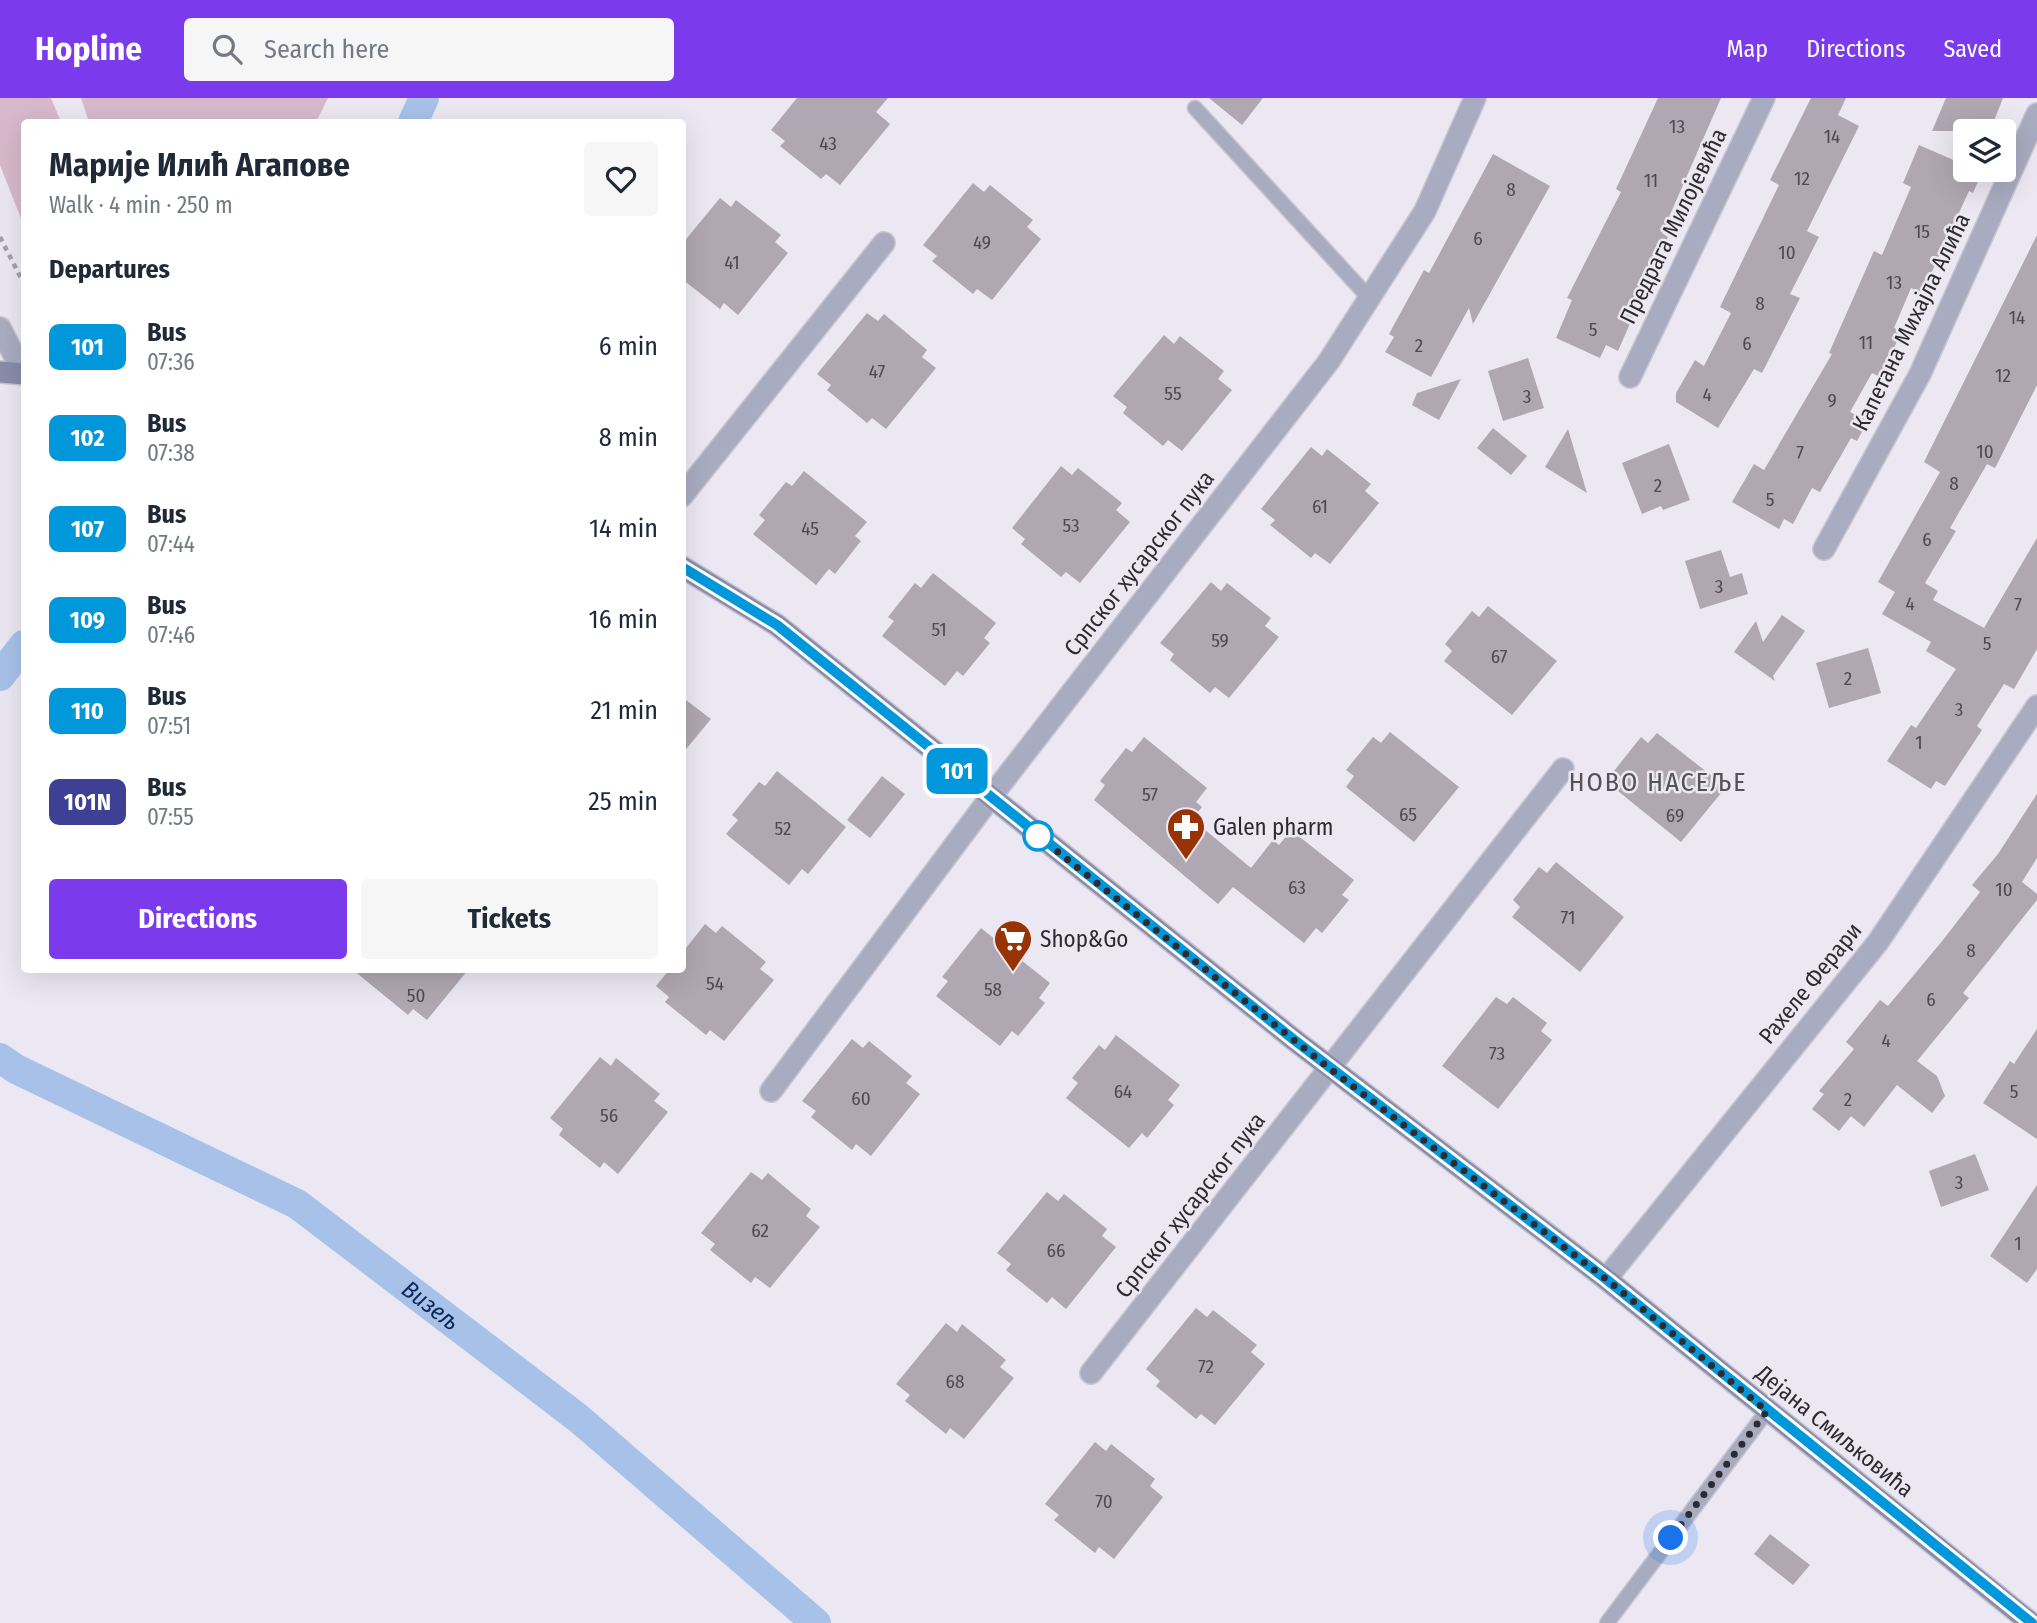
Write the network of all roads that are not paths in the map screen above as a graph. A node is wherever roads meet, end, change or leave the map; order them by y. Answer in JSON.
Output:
{"nodes":[{"id":1,"x":1475,"y":98,"type":"edge"},
{"id":2,"x":1764,"y":98,"type":"edge"},
{"id":3,"x":1195,"y":108,"type":"dead end"},
{"id":4,"x":2037,"y":114,"type":"edge"},
{"id":5,"x":884,"y":243,"type":"dead end"},
{"id":6,"x":1371,"y":300,"type":"junction"},
{"id":7,"x":0,"y":328,"type":"edge"},
{"id":8,"x":21,"y":368,"type":"edge"},
{"id":9,"x":0,"y":372,"type":"edge"},
{"id":10,"x":21,"y":374,"type":"edge"},
{"id":11,"x":1630,"y":377,"type":"dead end"},
{"id":12,"x":686,"y":491,"type":"edge"},
{"id":13,"x":1824,"y":549,"type":"dead end"},
{"id":14,"x":686,"y":569,"type":"edge"},
{"id":15,"x":2037,"y":706,"type":"edge"},
{"id":16,"x":1563,"y":769,"type":"dead end"},
{"id":17,"x":990,"y":798,"type":"junction"},
{"id":18,"x":1329,"y":1068,"type":"junction"},
{"id":19,"x":771,"y":1091,"type":"dead end"},
{"id":20,"x":1606,"y":1279,"type":"junction"},
{"id":21,"x":1091,"y":1373,"type":"dead end"},
{"id":22,"x":1767,"y":1411,"type":"junction"},
{"id":23,"x":1607,"y":1623,"type":"edge"},
{"id":24,"x":2031,"y":1623,"type":"edge"}],
"edges":[{"from":1,"to":6,"type":"street","name":"Српског хусарског пука"},
{"from":2,"to":11,"type":"street","name":"Предрага Милојевића"},
{"from":3,"to":6,"type":"lane"},
{"from":4,"to":13,"type":"street","name":"Капетана Михајла Алића"},
{"from":5,"to":12,"type":"street"},
{"from":6,"to":17,"type":"street","name":"Српског хусарског пука"},
{"from":7,"to":8,"type":"street"},
{"from":9,"to":10,"type":"street"},
{"from":14,"to":17,"type":"street"},
{"from":15,"to":20,"type":"street","name":"Рахеле Ферари"},
{"from":16,"to":18,"type":"street","name":"Српског хусарског пука"},
{"from":17,"to":18,"type":"street"},
{"from":17,"to":19,"type":"street","name":"Српског хусарског пука"},
{"from":18,"to":20,"type":"street"},
{"from":18,"to":21,"type":"street","name":"Српског хусарског пука"},
{"from":20,"to":22,"type":"street","name":"Дејана Смиљковића"},
{"from":22,"to":23,"type":"lane"},
{"from":22,"to":24,"type":"street","name":"Дејана Смиљковића"}]}
